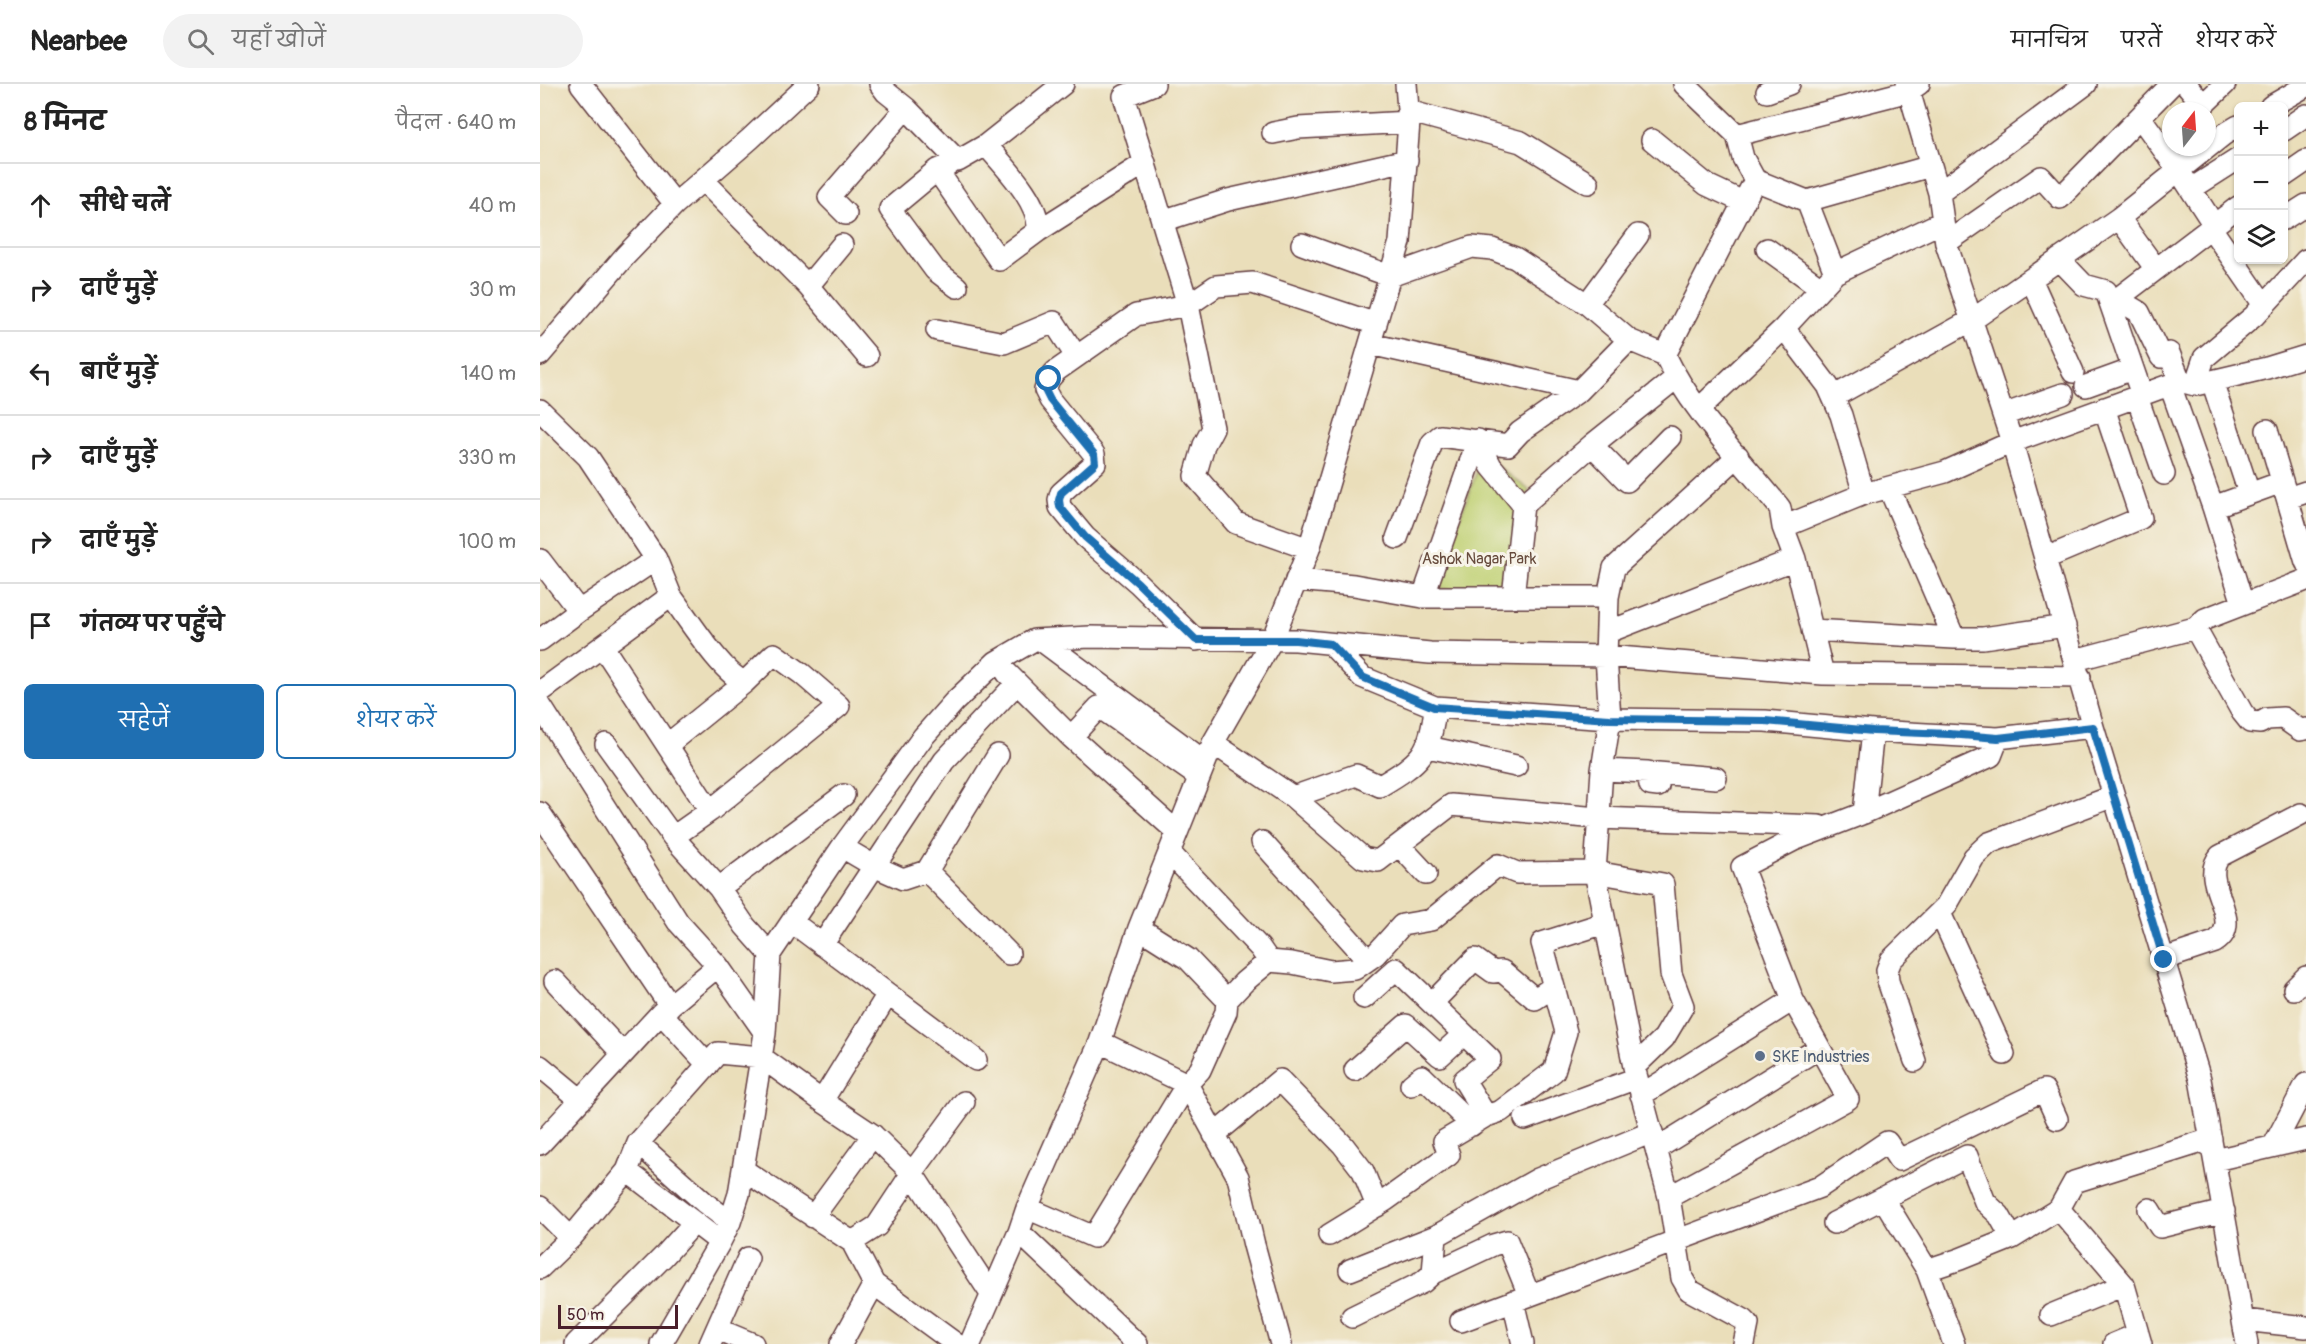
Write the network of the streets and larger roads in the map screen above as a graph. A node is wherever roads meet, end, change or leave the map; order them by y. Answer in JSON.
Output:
{"nodes":[{"id":1,"x":581,"y":84,"type":"edge"},
{"id":2,"x":809,"y":84,"type":"edge"},
{"id":3,"x":880,"y":84,"type":"edge"},
{"id":4,"x":1063,"y":84,"type":"edge"},
{"id":5,"x":1154,"y":84,"type":"edge"},
{"id":6,"x":1406,"y":84,"type":"edge"},
{"id":7,"x":1684,"y":84,"type":"edge"},
{"id":8,"x":1789,"y":84,"type":"edge"},
{"id":9,"x":2086,"y":84,"type":"edge"},
{"id":10,"x":2172,"y":84,"type":"edge"},
{"id":11,"x":2186,"y":84,"type":"edge"},
{"id":12,"x":2225,"y":84,"type":"edge"},
{"id":13,"x":1912,"y":86,"type":"edge"},
{"id":14,"x":2306,"y":86,"type":"edge"},
{"id":15,"x":1767,"y":92,"type":"dead end"},
{"id":16,"x":2200,"y":102,"type":"edge"},
{"id":17,"x":2211,"y":102,"type":"edge"},
{"id":18,"x":2278,"y":102,"type":"edge"},
{"id":19,"x":906,"y":108,"type":"junction"},
{"id":20,"x":1408,"y":116,"type":"junction"},
{"id":21,"x":2306,"y":116,"type":"edge"},
{"id":22,"x":2139,"y":117,"type":"junction"},
{"id":23,"x":2216,"y":117,"type":"edge"},
{"id":24,"x":2288,"y":127,"type":"edge"},
{"id":25,"x":2231,"y":130,"type":"edge"},
{"id":26,"x":1273,"y":133,"type":"dead end"},
{"id":27,"x":1737,"y":135,"type":"junction"},
{"id":28,"x":1652,"y":140,"type":"dead end"},
{"id":29,"x":986,"y":145,"type":"junction"},
{"id":30,"x":2238,"y":156,"type":"edge"},
{"id":31,"x":1407,"y":160,"type":"junction"},
{"id":32,"x":2234,"y":160,"type":"edge"},
{"id":33,"x":958,"y":161,"type":"junction"},
{"id":34,"x":2306,"y":161,"type":"edge"},
{"id":35,"x":1145,"y":164,"type":"junction"},
{"id":36,"x":1931,"y":166,"type":"junction"},
{"id":37,"x":937,"y":170,"type":"junction"},
{"id":38,"x":2179,"y":171,"type":"junction"},
{"id":39,"x":2288,"y":173,"type":"edge"},
{"id":40,"x":703,"y":180,"type":"junction"},
{"id":41,"x":1755,"y":180,"type":"junction"},
{"id":42,"x":1588,"y":183,"type":"dead end"},
{"id":43,"x":2191,"y":189,"type":"junction"},
{"id":44,"x":1939,"y":193,"type":"junction"},
{"id":45,"x":1807,"y":201,"type":"junction"},
{"id":46,"x":1743,"y":202,"type":"junction"},
{"id":47,"x":675,"y":204,"type":"junction"},
{"id":48,"x":2306,"y":206,"type":"edge"},
{"id":49,"x":2234,"y":210,"type":"edge"},
{"id":50,"x":846,"y":214,"type":"dead end"},
{"id":51,"x":2288,"y":216,"type":"edge"},
{"id":52,"x":2119,"y":218,"type":"junction"},
{"id":53,"x":1162,"y":221,"type":"junction"},
{"id":54,"x":1942,"y":222,"type":"junction"},
{"id":55,"x":2212,"y":227,"type":"junction"},
{"id":56,"x":1038,"y":231,"type":"junction"},
{"id":57,"x":1638,"y":235,"type":"dead end"},
{"id":58,"x":1946,"y":243,"type":"junction"},
{"id":59,"x":1302,"y":244,"type":"dead end"},
{"id":60,"x":842,"y":245,"type":"dead end"},
{"id":61,"x":1767,"y":249,"type":"dead end"},
{"id":62,"x":2059,"y":260,"type":"junction"},
{"id":63,"x":2306,"y":261,"type":"edge"},
{"id":64,"x":2156,"y":269,"type":"junction"},
{"id":65,"x":1390,"y":276,"type":"junction"},
{"id":66,"x":2031,"y":279,"type":"junction"},
{"id":67,"x":1828,"y":280,"type":"junction"},
{"id":68,"x":808,"y":286,"type":"junction"},
{"id":69,"x":957,"y":287,"type":"dead end"},
{"id":70,"x":1587,"y":304,"type":"junction"},
{"id":71,"x":1188,"y":305,"type":"junction"},
{"id":72,"x":2264,"y":305,"type":"junction"},
{"id":73,"x":1972,"y":320,"type":"junction"},
{"id":74,"x":1376,"y":324,"type":"junction"},
{"id":75,"x":1784,"y":328,"type":"junction"},
{"id":76,"x":937,"y":330,"type":"dead end"},
{"id":77,"x":1629,"y":340,"type":"junction"},
{"id":78,"x":1370,"y":344,"type":"junction"},
{"id":79,"x":2306,"y":347,"type":"edge"},
{"id":80,"x":1665,"y":355,"type":"junction"},
{"id":81,"x":540,"y":356,"type":"edge"},
{"id":82,"x":867,"y":356,"type":"dead end"},
{"id":83,"x":1076,"y":356,"type":"junction"},
{"id":84,"x":2306,"y":356,"type":"edge"},
{"id":85,"x":2267,"y":368,"type":"junction"},
{"id":86,"x":2133,"y":369,"type":"junction"},
{"id":87,"x":1676,"y":378,"type":"junction"},
{"id":88,"x":2189,"y":383,"type":"junction"},
{"id":89,"x":1579,"y":391,"type":"junction"},
{"id":90,"x":2063,"y":394,"type":"dead end"},
{"id":91,"x":2139,"y":396,"type":"junction"},
{"id":92,"x":1833,"y":397,"type":"junction"},
{"id":93,"x":2104,"y":408,"type":"junction"},
{"id":94,"x":540,"y":410,"type":"edge"},
{"id":95,"x":1699,"y":410,"type":"junction"},
{"id":96,"x":2003,"y":415,"type":"junction"},
{"id":97,"x":2267,"y":430,"type":"dead end"},
{"id":98,"x":1670,"y":437,"type":"dead end"},
{"id":99,"x":1478,"y":440,"type":"junction"},
{"id":100,"x":2012,"y":442,"type":"junction"},
{"id":101,"x":1592,"y":445,"type":"junction"},
{"id":102,"x":1738,"y":456,"type":"junction"},
{"id":103,"x":2164,"y":474,"type":"dead end"},
{"id":104,"x":1889,"y":488,"type":"junction"},
{"id":105,"x":2292,"y":491,"type":"edge"},
{"id":106,"x":2249,"y":493,"type":"junction"},
{"id":107,"x":1864,"y":494,"type":"junction"},
{"id":108,"x":1523,"y":505,"type":"junction"},
{"id":109,"x":2212,"y":507,"type":"junction"},
{"id":110,"x":1783,"y":527,"type":"junction"},
{"id":111,"x":1397,"y":538,"type":"dead end"},
{"id":112,"x":1309,"y":549,"type":"junction"},
{"id":113,"x":2046,"y":558,"type":"junction"},
{"id":114,"x":656,"y":559,"type":"junction"},
{"id":115,"x":1795,"y":559,"type":"junction"},
{"id":116,"x":540,"y":560,"type":"edge"},
{"id":117,"x":2306,"y":562,"type":"edge"},
{"id":118,"x":1296,"y":580,"type":"junction"},
{"id":119,"x":2306,"y":580,"type":"edge"},
{"id":120,"x":671,"y":596,"type":"junction"},
{"id":121,"x":1424,"y":597,"type":"junction"},
{"id":122,"x":1513,"y":597,"type":"junction"},
{"id":123,"x":1608,"y":597,"type":"junction"},
{"id":124,"x":2243,"y":604,"type":"junction"},
{"id":125,"x":579,"y":611,"type":"junction"},
{"id":126,"x":2066,"y":626,"type":"junction"},
{"id":127,"x":2195,"y":628,"type":"junction"},
{"id":128,"x":1812,"y":630,"type":"junction"},
{"id":129,"x":1608,"y":632,"type":"junction"},
{"id":130,"x":1954,"y":638,"type":"junction"},
{"id":131,"x":540,"y":640,"type":"edge"},
{"id":132,"x":1041,"y":640,"type":"junction"},
{"id":133,"x":1196,"y":640,"type":"junction"},
{"id":134,"x":1272,"y":640,"type":"junction"},
{"id":135,"x":1331,"y":644,"type":"junction"},
{"id":136,"x":603,"y":647,"type":"junction"},
{"id":137,"x":1606,"y":656,"type":"junction"},
{"id":138,"x":996,"y":662,"type":"junction"},
{"id":139,"x":2078,"y":668,"type":"junction"},
{"id":140,"x":1823,"y":674,"type":"junction"},
{"id":141,"x":745,"y":682,"type":"junction"},
{"id":142,"x":1017,"y":683,"type":"junction"},
{"id":143,"x":540,"y":692,"type":"edge"},
{"id":144,"x":540,"y":705,"type":"edge"},
{"id":145,"x":1434,"y":707,"type":"junction"},
{"id":146,"x":1610,"y":719,"type":"junction"},
{"id":147,"x":2093,"y":727,"type":"junction"},
{"id":148,"x":2306,"y":729,"type":"edge"},
{"id":149,"x":1873,"y":731,"type":"junction"},
{"id":150,"x":1071,"y":737,"type":"junction"},
{"id":151,"x":1998,"y":738,"type":"junction"},
{"id":152,"x":606,"y":744,"type":"dead end"},
{"id":153,"x":667,"y":745,"type":"junction"},
{"id":154,"x":1428,"y":747,"type":"junction"},
{"id":155,"x":998,"y":755,"type":"dead end"},
{"id":156,"x":1206,"y":761,"type":"junction"},
{"id":157,"x":1515,"y":765,"type":"dead end"},
{"id":158,"x":1602,"y":770,"type":"junction"},
{"id":159,"x":1716,"y":778,"type":"dead end"},
{"id":160,"x":844,"y":795,"type":"dead end"},
{"id":161,"x":1293,"y":796,"type":"junction"},
{"id":162,"x":2114,"y":796,"type":"junction"},
{"id":163,"x":710,"y":811,"type":"junction"},
{"id":164,"x":540,"y":813,"type":"edge"},
{"id":165,"x":1864,"y":813,"type":"junction"},
{"id":166,"x":2301,"y":814,"type":"dead end"},
{"id":167,"x":1598,"y":818,"type":"junction"},
{"id":168,"x":1829,"y":827,"type":"junction"},
{"id":169,"x":1177,"y":832,"type":"junction"},
{"id":170,"x":673,"y":837,"type":"junction"},
{"id":171,"x":1262,"y":843,"type":"dead end"},
{"id":172,"x":1400,"y":846,"type":"junction"},
{"id":173,"x":842,"y":847,"type":"junction"},
{"id":174,"x":1169,"y":852,"type":"junction"},
{"id":175,"x":876,"y":867,"type":"junction"},
{"id":176,"x":927,"y":870,"type":"junction"},
{"id":177,"x":1595,"y":872,"type":"junction"},
{"id":178,"x":1426,"y":874,"type":"dead end"},
{"id":179,"x":719,"y":888,"type":"junction"},
{"id":180,"x":1940,"y":914,"type":"junction"},
{"id":181,"x":792,"y":922,"type":"junction"},
{"id":182,"x":1605,"y":923,"type":"junction"},
{"id":183,"x":1139,"y":928,"type":"junction"},
{"id":184,"x":822,"y":945,"type":"junction"},
{"id":185,"x":770,"y":954,"type":"junction"},
{"id":186,"x":1009,"y":954,"type":"dead end"},
{"id":187,"x":1368,"y":960,"type":"junction"},
{"id":188,"x":2164,"y":960,"type":"junction"},
{"id":189,"x":1269,"y":961,"type":"junction"},
{"id":190,"x":718,"y":966,"type":"junction"},
{"id":191,"x":555,"y":981,"type":"dead end"},
{"id":192,"x":1553,"y":987,"type":"junction"},
{"id":193,"x":888,"y":994,"type":"junction"},
{"id":194,"x":1364,"y":998,"type":"dead end"},
{"id":195,"x":1227,"y":1000,"type":"junction"},
{"id":196,"x":1793,"y":1000,"type":"junction"},
{"id":197,"x":1432,"y":1003,"type":"junction"},
{"id":198,"x":665,"y":1010,"type":"junction"},
{"id":199,"x":765,"y":1033,"type":"junction"},
{"id":200,"x":1464,"y":1034,"type":"junction"},
{"id":201,"x":1100,"y":1042,"type":"junction"},
{"id":202,"x":1819,"y":1048,"type":"junction"},
{"id":203,"x":623,"y":1054,"type":"junction"},
{"id":204,"x":2004,"y":1054,"type":"dead end"},
{"id":205,"x":761,"y":1057,"type":"junction"},
{"id":206,"x":976,"y":1060,"type":"dead end"},
{"id":207,"x":1915,"y":1061,"type":"dead end"},
{"id":208,"x":708,"y":1065,"type":"junction"},
{"id":209,"x":540,"y":1066,"type":"edge"},
{"id":210,"x":1355,"y":1070,"type":"dead end"},
{"id":211,"x":1637,"y":1080,"type":"junction"},
{"id":212,"x":1186,"y":1084,"type":"junction"},
{"id":213,"x":2306,"y":1084,"type":"edge"},
{"id":214,"x":1411,"y":1085,"type":"dead end"},
{"id":215,"x":580,"y":1100,"type":"junction"},
{"id":216,"x":822,"y":1101,"type":"junction"},
{"id":217,"x":964,"y":1102,"type":"dead end"},
{"id":218,"x":1525,"y":1119,"type":"dead end"},
{"id":219,"x":2057,"y":1119,"type":"dead end"},
{"id":220,"x":1479,"y":1120,"type":"junction"},
{"id":221,"x":873,"y":1135,"type":"junction"},
{"id":222,"x":1214,"y":1135,"type":"junction"},
{"id":223,"x":2211,"y":1139,"type":"junction"},
{"id":224,"x":2306,"y":1139,"type":"edge"},
{"id":225,"x":1654,"y":1140,"type":"junction"},
{"id":226,"x":638,"y":1143,"type":"junction"},
{"id":227,"x":540,"y":1144,"type":"edge"},
{"id":228,"x":2274,"y":1145,"type":"junction"},
{"id":229,"x":2215,"y":1160,"type":"junction"},
{"id":230,"x":627,"y":1171,"type":"junction"},
{"id":231,"x":745,"y":1171,"type":"junction"},
{"id":232,"x":912,"y":1173,"type":"junction"},
{"id":233,"x":1669,"y":1197,"type":"junction"},
{"id":234,"x":1883,"y":1198,"type":"junction"},
{"id":235,"x":1377,"y":1206,"type":"junction"},
{"id":236,"x":540,"y":1207,"type":"edge"},
{"id":237,"x":1027,"y":1208,"type":"junction"},
{"id":238,"x":2059,"y":1209,"type":"junction"},
{"id":239,"x":2149,"y":1209,"type":"dead end"},
{"id":240,"x":2224,"y":1211,"type":"junction"},
{"id":241,"x":813,"y":1217,"type":"junction"},
{"id":242,"x":730,"y":1222,"type":"junction"},
{"id":243,"x":694,"y":1223,"type":"junction"},
{"id":244,"x":1834,"y":1223,"type":"dead end"},
{"id":245,"x":1019,"y":1232,"type":"junction"},
{"id":246,"x":1329,"y":1235,"type":"dead end"},
{"id":247,"x":1436,"y":1236,"type":"junction"},
{"id":248,"x":571,"y":1238,"type":"junction"},
{"id":249,"x":2012,"y":1238,"type":"junction"},
{"id":250,"x":1676,"y":1240,"type":"junction"},
{"id":251,"x":720,"y":1242,"type":"junction"},
{"id":252,"x":852,"y":1242,"type":"junction"},
{"id":253,"x":748,"y":1258,"type":"dead end"},
{"id":254,"x":540,"y":1268,"type":"edge"},
{"id":255,"x":1350,"y":1270,"type":"dead end"},
{"id":256,"x":1927,"y":1270,"type":"junction"},
{"id":257,"x":1433,"y":1273,"type":"junction"},
{"id":258,"x":874,"y":1284,"type":"junction"},
{"id":259,"x":2124,"y":1285,"type":"junction"},
{"id":260,"x":991,"y":1293,"type":"junction"},
{"id":261,"x":1521,"y":1298,"type":"junction"},
{"id":262,"x":2051,"y":1315,"type":"dead end"},
{"id":263,"x":1352,"y":1317,"type":"dead end"},
{"id":264,"x":2243,"y":1320,"type":"junction"},
{"id":265,"x":1461,"y":1321,"type":"dead end"},
{"id":266,"x":2304,"y":1322,"type":"edge"},
{"id":267,"x":713,"y":1336,"type":"edge"},
{"id":268,"x":2140,"y":1339,"type":"edge"},
{"id":269,"x":576,"y":1344,"type":"edge"},
{"id":270,"x":661,"y":1344,"type":"edge"},
{"id":271,"x":753,"y":1344,"type":"edge"},
{"id":272,"x":841,"y":1344,"type":"edge"},
{"id":273,"x":956,"y":1344,"type":"edge"},
{"id":274,"x":970,"y":1344,"type":"edge"},
{"id":275,"x":1137,"y":1344,"type":"edge"},
{"id":276,"x":1281,"y":1344,"type":"edge"},
{"id":277,"x":1523,"y":1344,"type":"edge"},
{"id":278,"x":1744,"y":1344,"type":"edge"},
{"id":279,"x":1954,"y":1344,"type":"edge"},
{"id":280,"x":2115,"y":1344,"type":"edge"},
{"id":281,"x":2247,"y":1344,"type":"edge"}],
"edges":[{"from":1,"to":47,"type":"street"},
{"from":2,"to":40,"type":"street"},
{"from":3,"to":19,"type":"street"},
{"from":4,"to":29,"type":"street"},
{"from":5,"to":35,"type":"street"},
{"from":6,"to":20,"type":"street"},
{"from":7,"to":27,"type":"street"},
{"from":8,"to":15,"type":"street"},
{"from":9,"to":44,"type":"street"},
{"from":10,"to":22,"type":"street"},
{"from":11,"to":16,"type":"street"},
{"from":12,"to":17,"type":"street"},
{"from":13,"to":27,"type":"street"},
{"from":13,"to":36,"type":"street"},
{"from":14,"to":18,"type":"street"},
{"from":19,"to":33,"type":"street"},
{"from":19,"to":50,"type":"street"},
{"from":20,"to":26,"type":"street"},
{"from":20,"to":31,"type":"street"},
{"from":20,"to":42,"type":"street"},
{"from":21,"to":24,"type":"street"},
{"from":22,"to":38,"type":"street"},
{"from":22,"to":58,"type":"street"},
{"from":23,"to":25,"type":"street"},
{"from":25,"to":30,"type":"street"},
{"from":25,"to":38,"type":"street"},
{"from":27,"to":41,"type":"street"},
{"from":28,"to":46,"type":"street"},
{"from":29,"to":33,"type":"street"},
{"from":29,"to":56,"type":"street"},
{"from":31,"to":53,"type":"street"},
{"from":31,"to":65,"type":"street"},
{"from":32,"to":43,"type":"street"},
{"from":33,"to":37,"type":"street"},
{"from":34,"to":39,"type":"street"},
{"from":35,"to":53,"type":"street"},
{"from":35,"to":56,"type":"street"},
{"from":36,"to":44,"type":"street"},
{"from":36,"to":45,"type":"street"},
{"from":37,"to":56,"type":"street"},
{"from":37,"to":69,"type":"street"},
{"from":38,"to":43,"type":"street"},
{"from":38,"to":52,"type":"street"},
{"from":40,"to":47,"type":"street"},
{"from":40,"to":68,"type":"street"},
{"from":41,"to":45,"type":"street"},
{"from":41,"to":46,"type":"street"},
{"from":43,"to":55,"type":"street"},
{"from":44,"to":54,"type":"street"},
{"from":45,"to":67,"type":"street"},
{"from":46,"to":80,"type":"street"},
{"from":47,"to":81,"type":"street"},
{"from":48,"to":51,"type":"street"},
{"from":49,"to":55,"type":"street"},
{"from":52,"to":62,"type":"street"},
{"from":52,"to":64,"type":"street"},
{"from":53,"to":71,"type":"street"},
{"from":54,"to":58,"type":"street"},
{"from":54,"to":67,"type":"street"},
{"from":55,"to":64,"type":"street"},
{"from":55,"to":72,"type":"street"},
{"from":57,"to":70,"type":"street"},
{"from":58,"to":73,"type":"street"},
{"from":59,"to":65,"type":"street"},
{"from":60,"to":68,"type":"street"},
{"from":61,"to":67,"type":"street"},
{"from":62,"to":66,"type":"street"},
{"from":62,"to":86,"type":"street"},
{"from":63,"to":72,"type":"street"},
{"from":64,"to":88,"type":"street"},
{"from":65,"to":70,"type":"street"},
{"from":65,"to":74,"type":"street"},
{"from":66,"to":73,"type":"street"},
{"from":66,"to":86,"type":"street"},
{"from":67,"to":75,"type":"street"},
{"from":68,"to":82,"type":"street"},
{"from":70,"to":77,"type":"street"},
{"from":71,"to":74,"type":"street"},
{"from":71,"to":83,"type":"street"},
{"from":71,"to":112,"type":"street"},
{"from":72,"to":88,"type":"street"},
{"from":73,"to":92,"type":"street"},
{"from":73,"to":96,"type":"street"},
{"from":74,"to":78,"type":"street"},
{"from":75,"to":92,"type":"street"},
{"from":75,"to":95,"type":"street"},
{"from":76,"to":83,"type":"street"},
{"from":77,"to":80,"type":"street"},
{"from":77,"to":89,"type":"street"},
{"from":78,"to":89,"type":"street"},
{"from":78,"to":112,"type":"street"},
{"from":79,"to":85,"type":"street"},
{"from":80,"to":87,"type":"street"},
{"from":83,"to":133,"type":"street"},
{"from":84,"to":85,"type":"street"},
{"from":85,"to":88,"type":"street"},
{"from":86,"to":91,"type":"street"},
{"from":87,"to":95,"type":"street"},
{"from":87,"to":101,"type":"street"},
{"from":88,"to":91,"type":"street"},
{"from":88,"to":106,"type":"street"},
{"from":88,"to":109,"type":"street"},
{"from":89,"to":99,"type":"street"},
{"from":90,"to":96,"type":"street"},
{"from":91,"to":93,"type":"street"},
{"from":91,"to":103,"type":"street"},
{"from":92,"to":107,"type":"street"},
{"from":93,"to":100,"type":"street"},
{"from":93,"to":113,"type":"street"},
{"from":94,"to":114,"type":"street"},
{"from":95,"to":102,"type":"street"},
{"from":96,"to":100,"type":"street"},
{"from":97,"to":105,"type":"street"},
{"from":98,"to":101,"type":"street"},
{"from":99,"to":108,"type":"street"},
{"from":99,"to":111,"type":"street"},
{"from":99,"to":121,"type":"street"},
{"from":100,"to":104,"type":"street"},
{"from":100,"to":113,"type":"street"},
{"from":101,"to":108,"type":"street"},
{"from":102,"to":110,"type":"street"},
{"from":102,"to":123,"type":"street"},
{"from":104,"to":107,"type":"street"},
{"from":104,"to":130,"type":"street"},
{"from":105,"to":106,"type":"street"},
{"from":105,"to":117,"type":"street"},
{"from":106,"to":109,"type":"street"},
{"from":107,"to":110,"type":"street"},
{"from":108,"to":122,"type":"street"},
{"from":109,"to":124,"type":"street"},
{"from":110,"to":115,"type":"street"},
{"from":112,"to":118,"type":"street"},
{"from":113,"to":126,"type":"street"},
{"from":114,"to":120,"type":"street"},
{"from":114,"to":125,"type":"street"},
{"from":115,"to":128,"type":"street"},
{"from":115,"to":129,"type":"street"},
{"from":116,"to":125,"type":"street"},
{"from":118,"to":121,"type":"street"},
{"from":118,"to":134,"type":"street"},
{"from":119,"to":124,"type":"street"},
{"from":120,"to":136,"type":"street"},
{"from":120,"to":141,"type":"street"},
{"from":121,"to":122,"type":"street"},
{"from":122,"to":123,"type":"street"},
{"from":123,"to":129,"type":"street"},
{"from":124,"to":127,"type":"street"},
{"from":125,"to":131,"type":"street"},
{"from":126,"to":130,"type":"street"},
{"from":126,"to":139,"type":"street"},
{"from":127,"to":139,"type":"street"},
{"from":127,"to":148,"type":"street"},
{"from":128,"to":130,"type":"street"},
{"from":128,"to":140,"type":"street"},
{"from":129,"to":137,"type":"street"},
{"from":132,"to":133,"type":"street"},
{"from":132,"to":138,"type":"street"},
{"from":132,"to":156,"type":"street"},
{"from":133,"to":134,"type":"street"},
{"from":134,"to":135,"type":"street"},
{"from":134,"to":156,"type":"street"},
{"from":135,"to":137,"type":"street"},
{"from":135,"to":145,"type":"street"},
{"from":136,"to":143,"type":"street"},
{"from":136,"to":153,"type":"street"},
{"from":137,"to":140,"type":"street"},
{"from":137,"to":146,"type":"street"},
{"from":138,"to":142,"type":"street"},
{"from":138,"to":173,"type":"street"},
{"from":139,"to":140,"type":"street"},
{"from":139,"to":147,"type":"street"},
{"from":141,"to":153,"type":"street"},
{"from":141,"to":163,"type":"street"},
{"from":142,"to":150,"type":"street"},
{"from":142,"to":175,"type":"street"},
{"from":144,"to":190,"type":"street"},
{"from":145,"to":146,"type":"street"},
{"from":145,"to":154,"type":"street"},
{"from":146,"to":149,"type":"street"},
{"from":146,"to":158,"type":"street"},
{"from":147,"to":151,"type":"street"},
{"from":147,"to":162,"type":"street"},
{"from":149,"to":151,"type":"street"},
{"from":149,"to":165,"type":"street"},
{"from":150,"to":156,"type":"street"},
{"from":150,"to":169,"type":"street"},
{"from":151,"to":165,"type":"street"},
{"from":152,"to":170,"type":"street"},
{"from":153,"to":163,"type":"street"},
{"from":154,"to":157,"type":"street"},
{"from":154,"to":161,"type":"street"},
{"from":155,"to":176,"type":"street"},
{"from":156,"to":161,"type":"street"},
{"from":156,"to":169,"type":"street"},
{"from":158,"to":159,"type":"street"},
{"from":158,"to":167,"type":"street"},
{"from":160,"to":179,"type":"street"},
{"from":161,"to":172,"type":"street"},
{"from":162,"to":180,"type":"street"},
{"from":162,"to":188,"type":"street"},
{"from":163,"to":170,"type":"street"},
{"from":164,"to":198,"type":"street"},
{"from":165,"to":168,"type":"street"},
{"from":166,"to":188,"type":"street"},
{"from":167,"to":168,"type":"street"},
{"from":167,"to":172,"type":"street"},
{"from":167,"to":177,"type":"street"},
{"from":168,"to":196,"type":"street"},
{"from":169,"to":174,"type":"street"},
{"from":170,"to":179,"type":"street"},
{"from":171,"to":187,"type":"street"},
{"from":172,"to":178,"type":"street"},
{"from":173,"to":175,"type":"street"},
{"from":173,"to":181,"type":"street"},
{"from":174,"to":183,"type":"street"},
{"from":174,"to":189,"type":"street"},
{"from":175,"to":176,"type":"street"},
{"from":175,"to":184,"type":"street"},
{"from":176,"to":186,"type":"street"},
{"from":177,"to":182,"type":"street"},
{"from":177,"to":187,"type":"street"},
{"from":177,"to":211,"type":"street"},
{"from":179,"to":185,"type":"street"},
{"from":180,"to":204,"type":"street"},
{"from":180,"to":207,"type":"street"},
{"from":181,"to":184,"type":"street"},
{"from":181,"to":185,"type":"street"},
{"from":182,"to":192,"type":"street"},
{"from":182,"to":211,"type":"street"},
{"from":183,"to":195,"type":"street"},
{"from":183,"to":201,"type":"street"},
{"from":184,"to":193,"type":"street"},
{"from":185,"to":199,"type":"street"},
{"from":187,"to":189,"type":"street"},
{"from":188,"to":223,"type":"street"},
{"from":189,"to":195,"type":"street"},
{"from":190,"to":198,"type":"street"},
{"from":190,"to":199,"type":"street"},
{"from":191,"to":203,"type":"street"},
{"from":192,"to":197,"type":"street"},
{"from":192,"to":220,"type":"street"},
{"from":193,"to":206,"type":"street"},
{"from":193,"to":216,"type":"street"},
{"from":194,"to":197,"type":"street"},
{"from":195,"to":212,"type":"street"},
{"from":196,"to":202,"type":"street"},
{"from":196,"to":211,"type":"street"},
{"from":197,"to":200,"type":"street"},
{"from":198,"to":203,"type":"street"},
{"from":198,"to":208,"type":"street"},
{"from":199,"to":205,"type":"street"},
{"from":200,"to":210,"type":"street"},
{"from":200,"to":220,"type":"street"},
{"from":201,"to":212,"type":"street"},
{"from":201,"to":237,"type":"street"},
{"from":202,"to":225,"type":"street"},
{"from":202,"to":233,"type":"street"},
{"from":203,"to":215,"type":"street"},
{"from":205,"to":208,"type":"street"},
{"from":205,"to":216,"type":"street"},
{"from":205,"to":231,"type":"street"},
{"from":208,"to":226,"type":"street"},
{"from":209,"to":215,"type":"street"},
{"from":211,"to":218,"type":"street"},
{"from":211,"to":225,"type":"street"},
{"from":212,"to":222,"type":"street"},
{"from":212,"to":237,"type":"street"},
{"from":213,"to":228,"type":"street"},
{"from":214,"to":220,"type":"street"},
{"from":215,"to":227,"type":"street"},
{"from":216,"to":221,"type":"street"},
{"from":217,"to":232,"type":"street"},
{"from":219,"to":250,"type":"street"},
{"from":220,"to":235,"type":"street"},
{"from":221,"to":232,"type":"street"},
{"from":221,"to":241,"type":"street"},
{"from":222,"to":235,"type":"street"},
{"from":222,"to":276,"type":"street"},
{"from":223,"to":229,"type":"street"},
{"from":223,"to":238,"type":"street"},
{"from":224,"to":228,"type":"street"},
{"from":225,"to":233,"type":"street"},
{"from":225,"to":247,"type":"street"},
{"from":226,"to":230,"type":"street"},
{"from":226,"to":242,"type":"street"},
{"from":228,"to":229,"type":"street"},
{"from":229,"to":240,"type":"street"},
{"from":230,"to":243,"type":"street"},
{"from":230,"to":248,"type":"street"},
{"from":231,"to":241,"type":"street"},
{"from":231,"to":242,"type":"street"},
{"from":232,"to":252,"type":"street"},
{"from":232,"to":260,"type":"street"},
{"from":233,"to":250,"type":"street"},
{"from":234,"to":244,"type":"street"},
{"from":234,"to":249,"type":"street"},
{"from":234,"to":256,"type":"street"},
{"from":235,"to":246,"type":"street"},
{"from":236,"to":248,"type":"street"},
{"from":237,"to":245,"type":"street"},
{"from":238,"to":249,"type":"street"},
{"from":238,"to":259,"type":"street"},
{"from":239,"to":240,"type":"street"},
{"from":240,"to":264,"type":"street"},
{"from":241,"to":252,"type":"street"},
{"from":242,"to":251,"type":"street"},
{"from":243,"to":251,"type":"street"},
{"from":243,"to":269,"type":"street"},
{"from":245,"to":260,"type":"street"},
{"from":245,"to":275,"type":"street"},
{"from":247,"to":255,"type":"street"},
{"from":247,"to":257,"type":"street"},
{"from":248,"to":254,"type":"street"},
{"from":249,"to":256,"type":"street"},
{"from":250,"to":261,"type":"street"},
{"from":250,"to":278,"type":"street"},
{"from":251,"to":270,"type":"street"},
{"from":252,"to":258,"type":"street"},
{"from":253,"to":267,"type":"street"},
{"from":256,"to":279,"type":"street"},
{"from":257,"to":261,"type":"street"},
{"from":257,"to":263,"type":"street"},
{"from":258,"to":272,"type":"street"},
{"from":258,"to":273,"type":"street"},
{"from":259,"to":262,"type":"street"},
{"from":259,"to":268,"type":"street"},
{"from":260,"to":274,"type":"street"},
{"from":261,"to":265,"type":"street"},
{"from":261,"to":277,"type":"street"},
{"from":264,"to":266,"type":"street"},
{"from":264,"to":281,"type":"street"},
{"from":267,"to":271,"type":"street"},
{"from":268,"to":280,"type":"street"}]}
